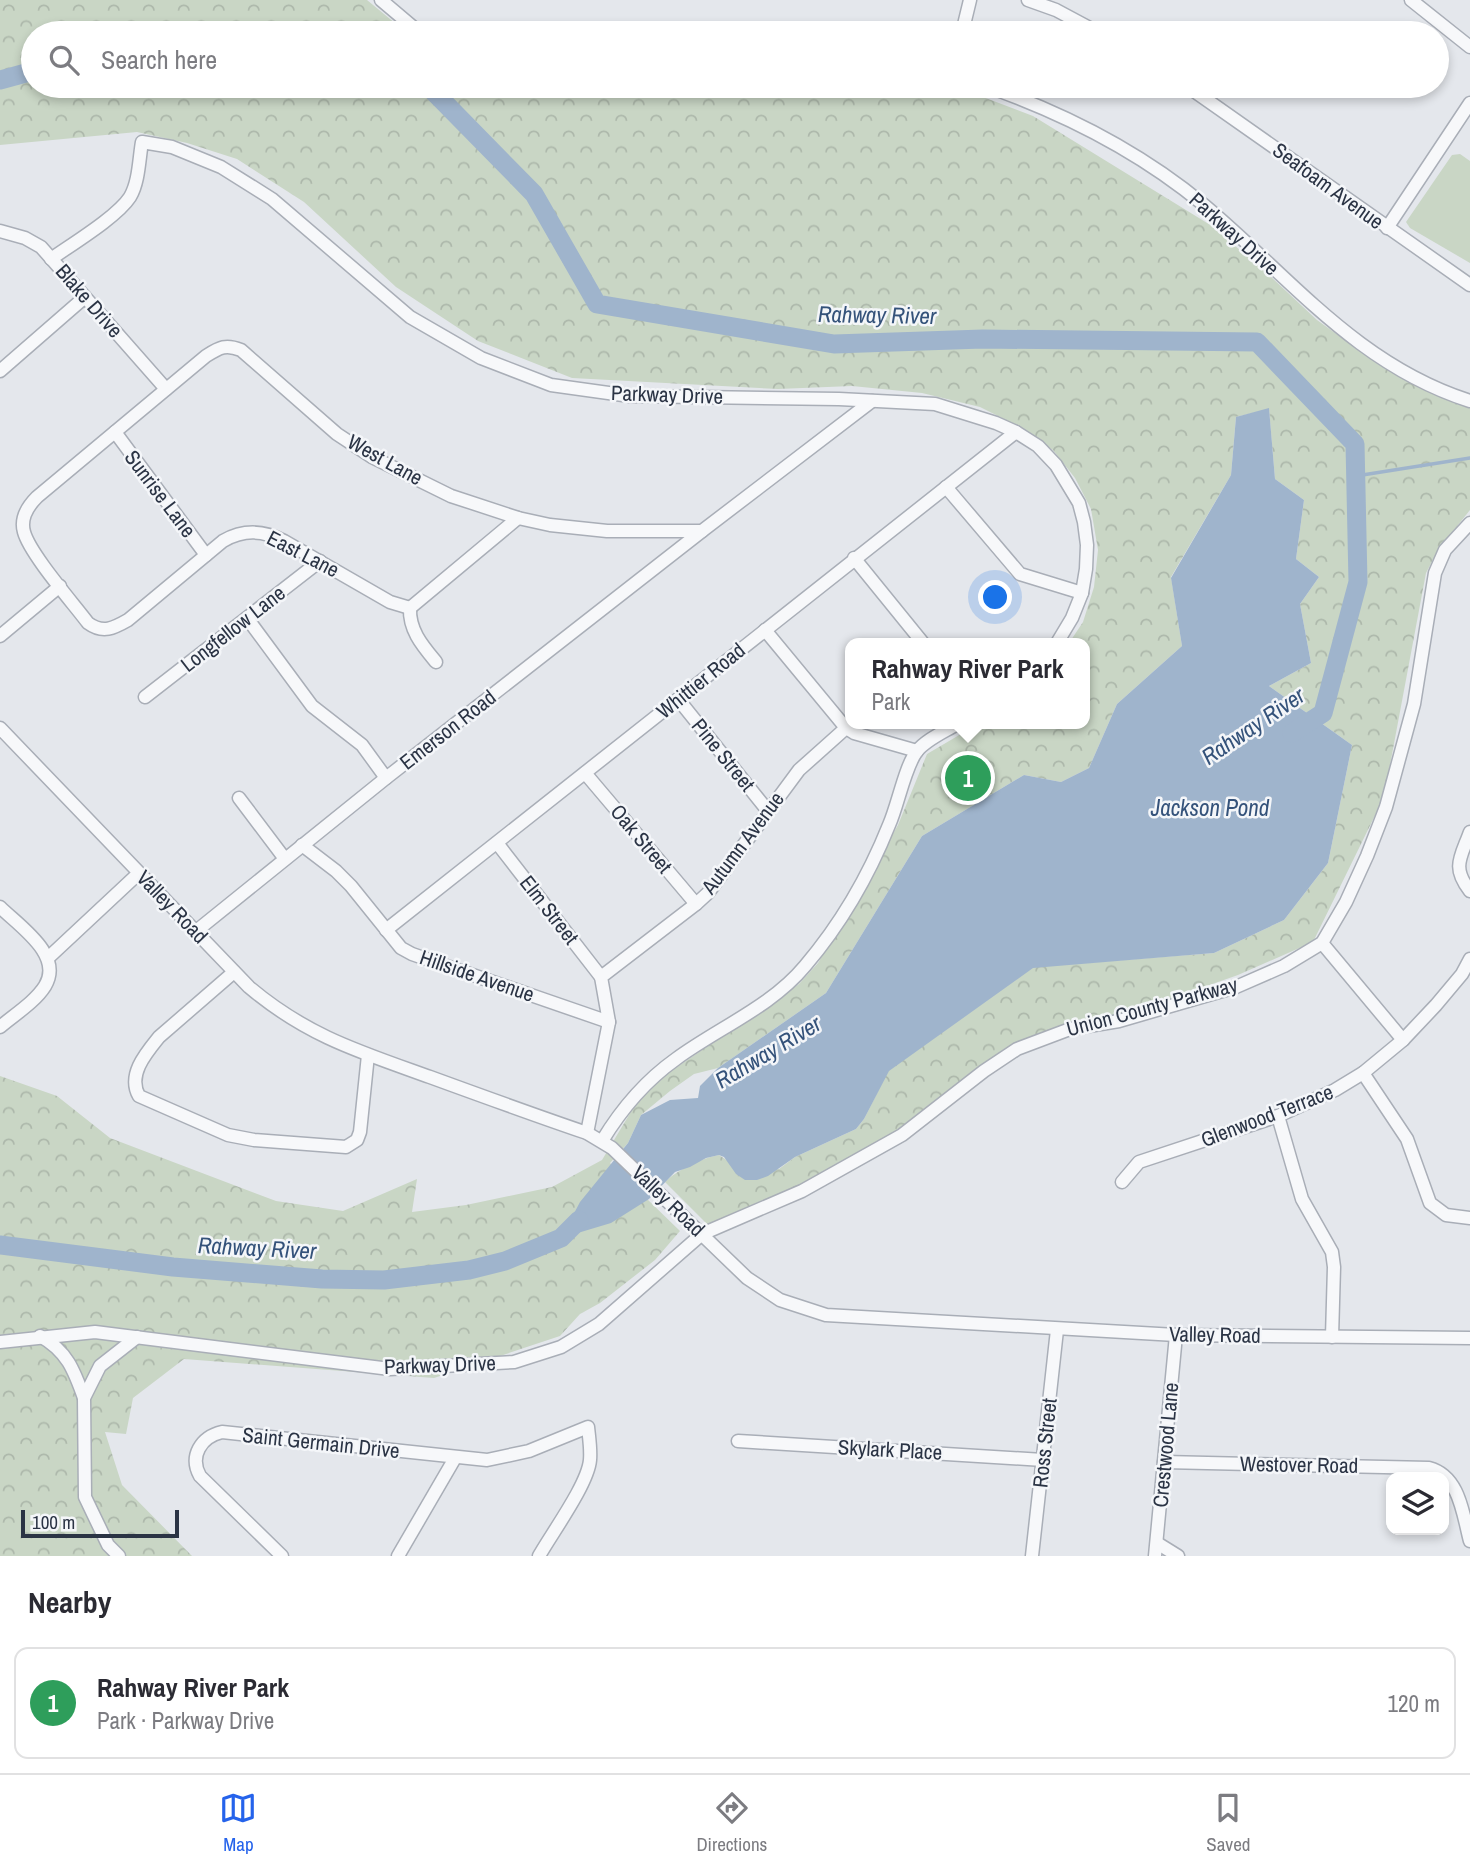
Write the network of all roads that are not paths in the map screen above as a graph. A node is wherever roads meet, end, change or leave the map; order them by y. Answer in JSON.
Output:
{"nodes":[{"id":1,"x":381,"y":0,"type":"edge"},
{"id":2,"x":970,"y":0,"type":"edge"},
{"id":3,"x":1028,"y":0,"type":"edge"},
{"id":4,"x":1411,"y":0,"type":"edge"},
{"id":5,"x":406,"y":21,"type":"edge"},
{"id":6,"x":965,"y":21,"type":"edge"},
{"id":7,"x":1077,"y":21,"type":"edge"},
{"id":8,"x":1437,"y":21,"type":"edge"},
{"id":9,"x":1449,"y":30,"type":"edge"},
{"id":10,"x":1470,"y":47,"type":"edge"},
{"id":11,"x":1017,"y":98,"type":"edge"},
{"id":12,"x":1204,"y":98,"type":"edge"},
{"id":13,"x":1470,"y":103,"type":"edge"},
{"id":14,"x":1387,"y":228,"type":"junction"},
{"id":15,"x":0,"y":231,"type":"edge"},
{"id":16,"x":51,"y":259,"type":"junction"},
{"id":17,"x":1470,"y":285,"type":"edge"},
{"id":18,"x":85,"y":297,"type":"junction"},
{"id":19,"x":0,"y":371,"type":"edge"},
{"id":20,"x":166,"y":389,"type":"junction"},
{"id":21,"x":872,"y":401,"type":"junction"},
{"id":22,"x":1470,"y":401,"type":"edge"},
{"id":23,"x":115,"y":432,"type":"junction"},
{"id":24,"x":1016,"y":432,"type":"junction"},
{"id":25,"x":946,"y":487,"type":"junction"},
{"id":26,"x":518,"y":518,"type":"junction"},
{"id":27,"x":1470,"y":523,"type":"edge"},
{"id":28,"x":702,"y":531,"type":"junction"},
{"id":29,"x":206,"y":555,"type":"junction"},
{"id":30,"x":854,"y":558,"type":"junction"},
{"id":31,"x":320,"y":561,"type":"junction"},
{"id":32,"x":60,"y":586,"type":"junction"},
{"id":33,"x":1082,"y":593,"type":"junction"},
{"id":34,"x":410,"y":608,"type":"junction"},
{"id":35,"x":247,"y":618,"type":"junction"},
{"id":36,"x":765,"y":630,"type":"junction"},
{"id":37,"x":0,"y":636,"type":"edge"},
{"id":38,"x":919,"y":638,"type":"edge"},
{"id":39,"x":1060,"y":638,"type":"edge"},
{"id":40,"x":436,"y":662,"type":"dead end"},
{"id":41,"x":145,"y":697,"type":"dead end"},
{"id":42,"x":678,"y":699,"type":"junction"},
{"id":43,"x":845,"y":727,"type":"edge"},
{"id":44,"x":0,"y":728,"type":"edge"},
{"id":45,"x":845,"y":729,"type":"edge"},
{"id":46,"x":848,"y":729,"type":"edge"},
{"id":47,"x":950,"y":729,"type":"edge"},
{"id":48,"x":917,"y":751,"type":"junction"},
{"id":49,"x":585,"y":773,"type":"junction"},
{"id":50,"x":386,"y":778,"type":"junction"},
{"id":51,"x":239,"y":798,"type":"dead end"},
{"id":52,"x":768,"y":811,"type":"junction"},
{"id":53,"x":1470,"y":832,"type":"edge"},
{"id":54,"x":497,"y":843,"type":"junction"},
{"id":55,"x":302,"y":845,"type":"junction"},
{"id":56,"x":285,"y":859,"type":"junction"},
{"id":57,"x":139,"y":873,"type":"junction"},
{"id":58,"x":1470,"y":891,"type":"edge"},
{"id":59,"x":696,"y":904,"type":"junction"},
{"id":60,"x":0,"y":907,"type":"edge"},
{"id":61,"x":386,"y":930,"type":"junction"},
{"id":62,"x":195,"y":932,"type":"junction"},
{"id":63,"x":1322,"y":943,"type":"junction"},
{"id":64,"x":48,"y":958,"type":"junction"},
{"id":65,"x":1470,"y":958,"type":"edge"},
{"id":66,"x":234,"y":972,"type":"junction"},
{"id":67,"x":601,"y":977,"type":"junction"},
{"id":68,"x":1466,"y":977,"type":"edge"},
{"id":69,"x":609,"y":1022,"type":"junction"},
{"id":70,"x":0,"y":1027,"type":"edge"},
{"id":71,"x":1403,"y":1040,"type":"junction"},
{"id":72,"x":368,"y":1055,"type":"junction"},
{"id":73,"x":1363,"y":1073,"type":"junction"},
{"id":74,"x":1278,"y":1116,"type":"junction"},
{"id":75,"x":586,"y":1133,"type":"junction"},
{"id":76,"x":607,"y":1144,"type":"junction"},
{"id":77,"x":1122,"y":1182,"type":"dead end"},
{"id":78,"x":1470,"y":1218,"type":"edge"},
{"id":79,"x":702,"y":1234,"type":"junction"},
{"id":80,"x":1057,"y":1329,"type":"junction"},
{"id":81,"x":1176,"y":1335,"type":"junction"},
{"id":82,"x":40,"y":1336,"type":"junction"},
{"id":83,"x":137,"y":1337,"type":"junction"},
{"id":84,"x":1332,"y":1337,"type":"junction"},
{"id":85,"x":1468,"y":1340,"type":"edge"},
{"id":86,"x":0,"y":1342,"type":"edge"},
{"id":87,"x":83,"y":1398,"type":"junction"},
{"id":88,"x":738,"y":1441,"type":"dead end"},
{"id":89,"x":455,"y":1458,"type":"junction"},
{"id":90,"x":1043,"y":1460,"type":"junction"},
{"id":91,"x":1164,"y":1462,"type":"junction"},
{"id":92,"x":1470,"y":1541,"type":"edge"},
{"id":93,"x":1156,"y":1550,"type":"edge"},
{"id":94,"x":119,"y":1556,"type":"edge"},
{"id":95,"x":282,"y":1556,"type":"edge"},
{"id":96,"x":398,"y":1556,"type":"edge"},
{"id":97,"x":539,"y":1556,"type":"edge"},
{"id":98,"x":1032,"y":1556,"type":"edge"},
{"id":99,"x":1178,"y":1556,"type":"edge"}],
"edges":[{"from":1,"to":5,"type":"street"},
{"from":2,"to":6,"type":"street"},
{"from":3,"to":7,"type":"street"},
{"from":4,"to":8,"type":"street"},
{"from":9,"to":10,"type":"street"},
{"from":11,"to":22,"type":"street","name":"Parkway Drive"},
{"from":12,"to":14,"type":"street","name":"Seafoam Avenue"},
{"from":13,"to":14,"type":"street"},
{"from":14,"to":17,"type":"street","name":"Seafoam Avenue"},
{"from":15,"to":16,"type":"street","name":"Blake Drive"},
{"from":16,"to":18,"type":"street","name":"Blake Drive"},
{"from":16,"to":21,"type":"street","name":"Parkway Drive"},
{"from":18,"to":19,"type":"street"},
{"from":18,"to":20,"type":"street","name":"Blake Drive"},
{"from":20,"to":23,"type":"street","name":"West Lane"},
{"from":20,"to":26,"type":"street","name":"West Lane"},
{"from":21,"to":24,"type":"street","name":"Parkway Drive"},
{"from":21,"to":28,"type":"street"},
{"from":23,"to":29,"type":"street","name":"Sunrise Lane"},
{"from":23,"to":32,"type":"street","name":"West Lane"},
{"from":24,"to":25,"type":"street","name":"Whittier Road"},
{"from":24,"to":33,"type":"street","name":"Parkway Drive"},
{"from":25,"to":30,"type":"street","name":"Whittier Road"},
{"from":25,"to":33,"type":"street"},
{"from":26,"to":28,"type":"street","name":"West Lane"},
{"from":26,"to":34,"type":"street"},
{"from":27,"to":63,"type":"street","name":"Union County Parkway"},
{"from":28,"to":50,"type":"street","name":"Emerson Road"},
{"from":29,"to":31,"type":"street","name":"East Lane"},
{"from":29,"to":32,"type":"street","name":"East Lane"},
{"from":30,"to":36,"type":"street","name":"Whittier Road"},
{"from":30,"to":38,"type":"street"},
{"from":31,"to":34,"type":"street","name":"East Lane"},
{"from":31,"to":35,"type":"street","name":"Longfellow Lane"},
{"from":32,"to":37,"type":"street"},
{"from":33,"to":39,"type":"street","name":"Parkway Drive"},
{"from":34,"to":40,"type":"street"},
{"from":35,"to":41,"type":"street","name":"Longfellow Lane"},
{"from":35,"to":50,"type":"street"},
{"from":36,"to":42,"type":"street","name":"Whittier Road"},
{"from":36,"to":43,"type":"street"},
{"from":42,"to":49,"type":"street","name":"Whittier Road"},
{"from":42,"to":52,"type":"street","name":"Pine Street"},
{"from":44,"to":57,"type":"street","name":"Valley Road"},
{"from":45,"to":52,"type":"street","name":"Autumn Avenue"},
{"from":46,"to":48,"type":"street"},
{"from":47,"to":48,"type":"street"},
{"from":48,"to":76,"type":"street"},
{"from":49,"to":54,"type":"street","name":"Whittier Road"},
{"from":49,"to":59,"type":"street","name":"Oak Street"},
{"from":50,"to":55,"type":"street","name":"Emerson Road"},
{"from":51,"to":56,"type":"street"},
{"from":52,"to":59,"type":"street","name":"Autumn Avenue"},
{"from":53,"to":58,"type":"street"},
{"from":54,"to":61,"type":"street","name":"Whittier Road"},
{"from":54,"to":67,"type":"street","name":"Elm Street"},
{"from":55,"to":56,"type":"street","name":"Emerson Road"},
{"from":55,"to":61,"type":"street","name":"Hillside Avenue"},
{"from":56,"to":62,"type":"street","name":"Emerson Road"},
{"from":57,"to":62,"type":"street","name":"Valley Road"},
{"from":57,"to":64,"type":"street"},
{"from":59,"to":67,"type":"street","name":"Autumn Avenue"},
{"from":60,"to":64,"type":"street"},
{"from":61,"to":69,"type":"street","name":"Hillside Avenue"},
{"from":62,"to":66,"type":"street","name":"Valley Road"},
{"from":63,"to":71,"type":"street"},
{"from":63,"to":79,"type":"street","name":"Union County Parkway"},
{"from":64,"to":70,"type":"street"},
{"from":65,"to":68,"type":"street","name":"Glenwood Terrace"},
{"from":66,"to":72,"type":"street","name":"Valley Road"},
{"from":66,"to":72,"type":"street"},
{"from":67,"to":69,"type":"street"},
{"from":68,"to":71,"type":"street","name":"Glenwood Terrace"},
{"from":69,"to":75,"type":"street"},
{"from":71,"to":73,"type":"street","name":"Glenwood Terrace"},
{"from":72,"to":75,"type":"street","name":"Valley Road"},
{"from":73,"to":74,"type":"street","name":"Glenwood Terrace"},
{"from":73,"to":78,"type":"street"},
{"from":74,"to":77,"type":"street","name":"Glenwood Terrace"},
{"from":74,"to":84,"type":"street"},
{"from":75,"to":76,"type":"street","name":"Valley Road"},
{"from":76,"to":79,"type":"street","name":"Valley Road"},
{"from":79,"to":80,"type":"street","name":"Valley Road"},
{"from":79,"to":83,"type":"street","name":"Parkway Drive"},
{"from":80,"to":81,"type":"street","name":"Valley Road"},
{"from":80,"to":90,"type":"street","name":"Ross Street"},
{"from":81,"to":84,"type":"street","name":"Valley Road"},
{"from":81,"to":91,"type":"street","name":"Crestwood Lane"},
{"from":82,"to":83,"type":"street","name":"Parkway Drive"},
{"from":82,"to":86,"type":"street","name":"Parkway Drive"},
{"from":82,"to":87,"type":"street"},
{"from":83,"to":87,"type":"street"},
{"from":84,"to":85,"type":"street","name":"Valley Road"},
{"from":87,"to":94,"type":"street"},
{"from":88,"to":90,"type":"street","name":"Skylark Place"},
{"from":89,"to":95,"type":"street","name":"Saint Germain Drive"},
{"from":89,"to":96,"type":"street"},
{"from":89,"to":97,"type":"street","name":"Saint Germain Drive"},
{"from":90,"to":98,"type":"street","name":"Ross Street"},
{"from":91,"to":92,"type":"street","name":"Westover Road"},
{"from":91,"to":93,"type":"street","name":"Crestwood Lane"},
{"from":93,"to":99,"type":"street"}]}
